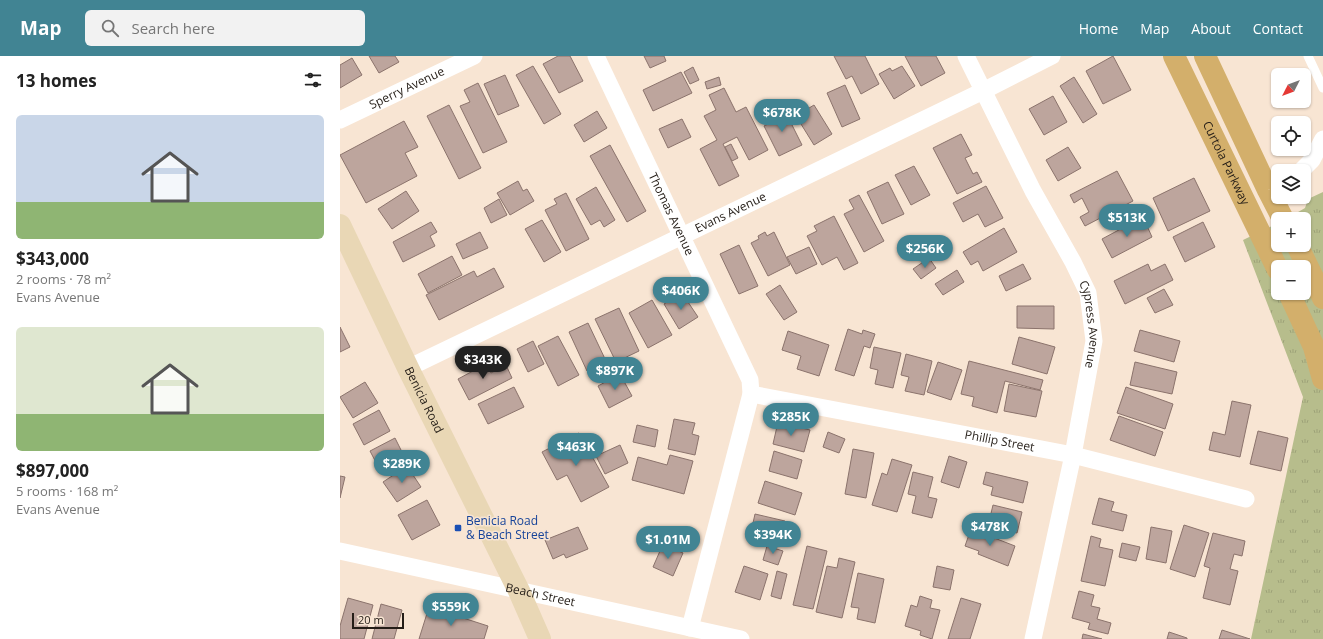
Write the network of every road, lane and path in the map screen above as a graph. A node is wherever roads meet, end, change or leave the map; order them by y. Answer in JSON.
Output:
{"nodes":[{"id":1,"x":474,"y":56,"type":"edge"},
{"id":2,"x":596,"y":56,"type":"edge"},
{"id":3,"x":966,"y":56,"type":"edge"},
{"id":4,"x":1052,"y":56,"type":"edge"},
{"id":5,"x":1174,"y":56,"type":"edge"},
{"id":6,"x":1204,"y":56,"type":"edge"},
{"id":7,"x":1308,"y":56,"type":"edge"},
{"id":8,"x":1323,"y":88,"type":"edge"},
{"id":9,"x":983,"y":91,"type":"junction"},
{"id":10,"x":340,"y":120,"type":"edge"},
{"id":11,"x":1323,"y":139,"type":"edge"},
{"id":12,"x":1222,"y":155,"type":"junction"},
{"id":13,"x":1308,"y":164,"type":"edge"},
{"id":14,"x":1271,"y":183,"type":"edge"},
{"id":15,"x":1271,"y":187,"type":"edge"},
{"id":16,"x":340,"y":225,"type":"edge"},
{"id":17,"x":682,"y":237,"type":"junction"},
{"id":18,"x":1300,"y":252,"type":"edge"},
{"id":19,"x":1273,"y":260,"type":"edge"},
{"id":20,"x":1323,"y":298,"type":"edge"},
{"id":21,"x":1292,"y":300,"type":"edge"},
{"id":22,"x":408,"y":368,"type":"junction"},
{"id":23,"x":1323,"y":379,"type":"edge"},
{"id":24,"x":751,"y":394,"type":"junction"},
{"id":25,"x":1073,"y":455,"type":"junction"},
{"id":26,"x":1246,"y":499,"type":"dead end"},
{"id":27,"x":340,"y":551,"type":"edge"},
{"id":28,"x":519,"y":591,"type":"junction"},
{"id":29,"x":690,"y":628,"type":"junction"},
{"id":30,"x":540,"y":639,"type":"edge"},
{"id":31,"x":741,"y":639,"type":"edge"},
{"id":32,"x":1032,"y":639,"type":"edge"}],
"edges":[{"from":1,"to":10,"type":"street","name":"Sperry Avenue"},
{"from":2,"to":17,"type":"street","name":"Thomas Avenue"},
{"from":3,"to":9,"type":"street","name":"Cypress Avenue"},
{"from":4,"to":9,"type":"street","name":"Evans Avenue"},
{"from":5,"to":12,"type":"main road","name":"Curtola Parkway"},
{"from":6,"to":14,"type":"main road"},
{"from":7,"to":8,"type":"lane"},
{"from":9,"to":17,"type":"street","name":"Evans Avenue"},
{"from":9,"to":25,"type":"street","name":"Cypress Avenue"},
{"from":11,"to":13,"type":"street"},
{"from":12,"to":15,"type":"main road"},
{"from":12,"to":19,"type":"main road","name":"Curtola Parkway"},
{"from":16,"to":22,"type":"main road","name":"Benicia Road"},
{"from":17,"to":22,"type":"street","name":"Evans Avenue"},
{"from":17,"to":24,"type":"street","name":"Thomas Avenue"},
{"from":18,"to":20,"type":"main road"},
{"from":21,"to":23,"type":"main road"},
{"from":22,"to":28,"type":"main road","name":"Benicia Road"},
{"from":24,"to":25,"type":"street","name":"Phillip Street"},
{"from":24,"to":29,"type":"street","name":"Thomas Avenue"},
{"from":25,"to":26,"type":"street","name":"Phillip Street"},
{"from":25,"to":32,"type":"street","name":"Cypress Avenue"},
{"from":27,"to":28,"type":"street","name":"Beach Street"},
{"from":28,"to":29,"type":"street","name":"Beach Street"},
{"from":28,"to":30,"type":"main road","name":"Benicia Road"},
{"from":29,"to":31,"type":"street","name":"Beach Street"}]}
